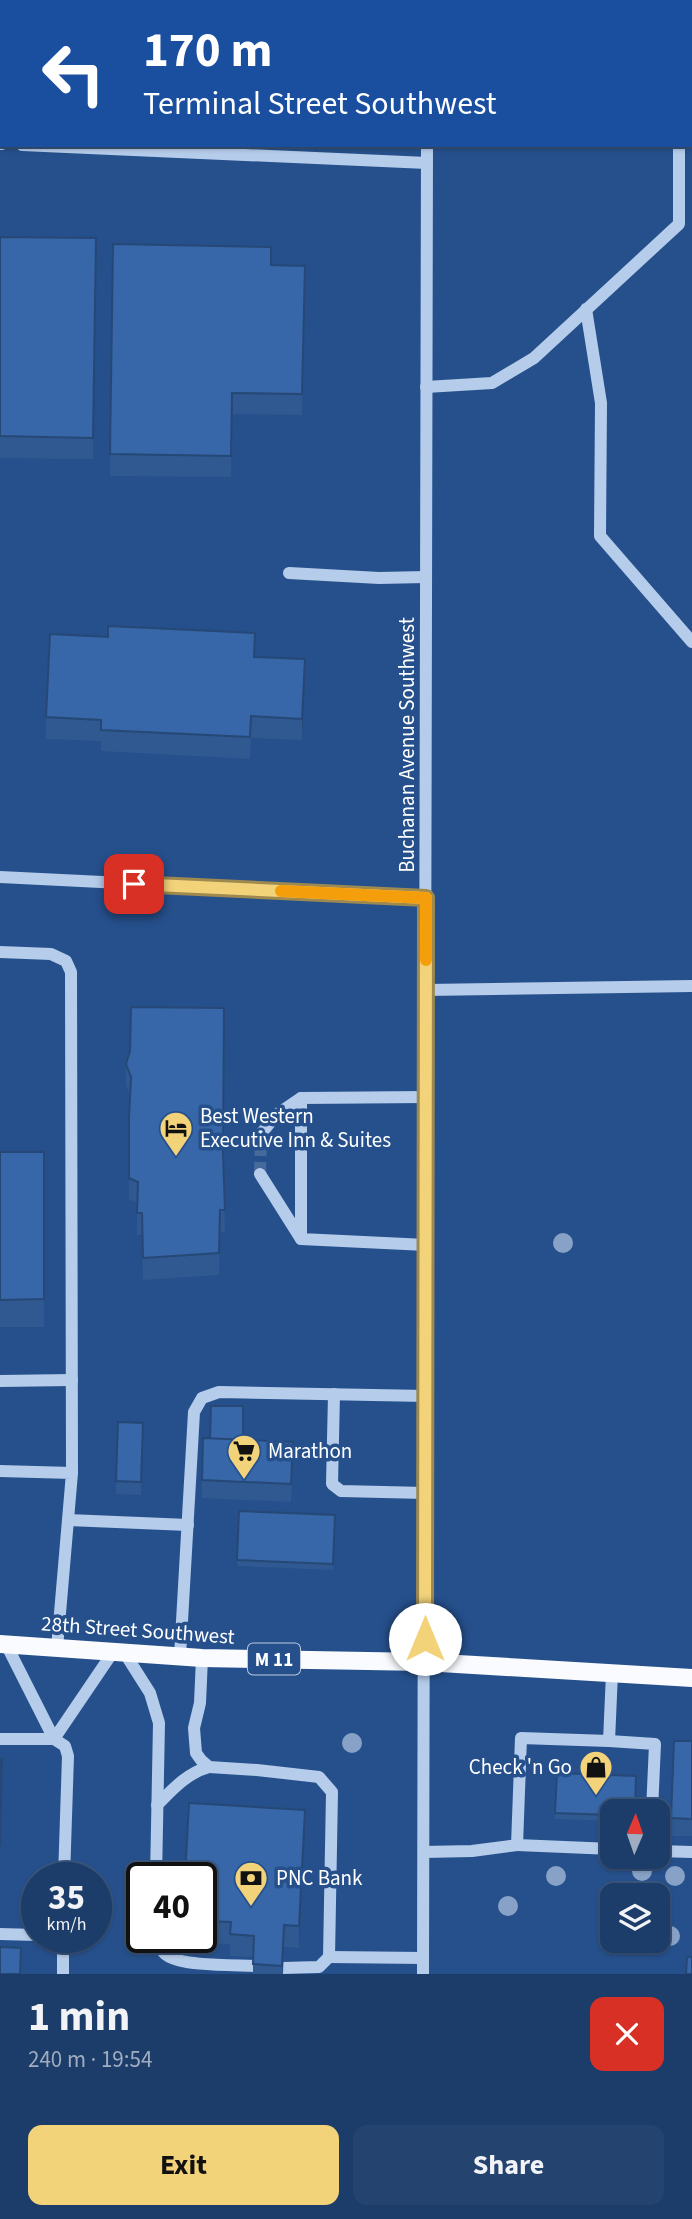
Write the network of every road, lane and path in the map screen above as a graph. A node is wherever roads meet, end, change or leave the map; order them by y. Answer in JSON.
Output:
{"nodes":[{"id":1,"x":67,"y":147,"type":"edge"},
{"id":2,"x":426,"y":147,"type":"edge"},
{"id":3,"x":679,"y":147,"type":"edge"},
{"id":4,"x":426,"y":163,"type":"junction"},
{"id":5,"x":586,"y":310,"type":"junction"},
{"id":6,"x":426,"y":387,"type":"junction"},
{"id":7,"x":289,"y":573,"type":"dead end"},
{"id":8,"x":426,"y":577,"type":"junction"},
{"id":9,"x":692,"y":642,"type":"edge"},
{"id":10,"x":0,"y":877,"type":"edge"},
{"id":11,"x":426,"y":898,"type":"junction"},
{"id":12,"x":0,"y":952,"type":"edge"},
{"id":13,"x":692,"y":986,"type":"edge"},
{"id":14,"x":426,"y":990,"type":"junction"},
{"id":15,"x":426,"y":1097,"type":"junction"},
{"id":16,"x":301,"y":1098,"type":"junction"},
{"id":17,"x":261,"y":1134,"type":"tunnel mouth"},
{"id":18,"x":260,"y":1174,"type":"tunnel mouth"},
{"id":19,"x":301,"y":1239,"type":"junction"},
{"id":20,"x":426,"y":1245,"type":"junction"},
{"id":21,"x":72,"y":1380,"type":"junction"},
{"id":22,"x":0,"y":1381,"type":"edge"},
{"id":23,"x":334,"y":1394,"type":"junction"},
{"id":24,"x":426,"y":1396,"type":"junction"},
{"id":25,"x":0,"y":1471,"type":"edge"},
{"id":26,"x":72,"y":1473,"type":"junction"},
{"id":27,"x":425,"y":1493,"type":"junction"},
{"id":28,"x":68,"y":1520,"type":"junction"},
{"id":29,"x":188,"y":1525,"type":"junction"},
{"id":30,"x":3,"y":1644,"type":"edge"},
{"id":31,"x":57,"y":1648,"type":"junction"},
{"id":32,"x":118,"y":1652,"type":"junction"},
{"id":33,"x":180,"y":1656,"type":"junction"},
{"id":34,"x":202,"y":1658,"type":"junction"},
{"id":35,"x":424,"y":1662,"type":"junction"},
{"id":36,"x":612,"y":1673,"type":"junction"},
{"id":37,"x":692,"y":1678,"type":"edge"},
{"id":38,"x":0,"y":1739,"type":"edge"},
{"id":39,"x":54,"y":1739,"type":"junction"},
{"id":40,"x":609,"y":1741,"type":"junction"},
{"id":41,"x":209,"y":1767,"type":"junction"},
{"id":42,"x":653,"y":1799,"type":"edge"},
{"id":43,"x":158,"y":1805,"type":"junction"},
{"id":44,"x":517,"y":1845,"type":"junction"},
{"id":45,"x":600,"y":1848,"type":"edge"},
{"id":46,"x":670,"y":1851,"type":"edge"},
{"id":47,"x":424,"y":1852,"type":"junction"},
{"id":48,"x":692,"y":1852,"type":"edge"},
{"id":49,"x":65,"y":1862,"type":"edge"},
{"id":50,"x":156,"y":1862,"type":"edge"},
{"id":51,"x":0,"y":1934,"type":"edge"},
{"id":52,"x":21,"y":1935,"type":"edge"},
{"id":53,"x":63,"y":1953,"type":"edge"},
{"id":54,"x":165,"y":1953,"type":"edge"},
{"id":55,"x":329,"y":1957,"type":"junction"},
{"id":56,"x":424,"y":1958,"type":"junction"},
{"id":57,"x":254,"y":1966,"type":"edge"},
{"id":58,"x":283,"y":1968,"type":"edge"},
{"id":59,"x":64,"y":1974,"type":"edge"},
{"id":60,"x":423,"y":1974,"type":"edge"}],
"edges":[{"from":1,"to":4,"type":"street"},
{"from":2,"to":4,"type":"street","name":"Buchanan Avenue Southwest"},
{"from":3,"to":5,"type":"street"},
{"from":4,"to":6,"type":"street","name":"Buchanan Avenue Southwest"},
{"from":5,"to":6,"type":"street"},
{"from":5,"to":9,"type":"street"},
{"from":6,"to":8,"type":"street","name":"Buchanan Avenue Southwest"},
{"from":7,"to":8,"type":"street"},
{"from":8,"to":11,"type":"street","name":"Buchanan Avenue Southwest"},
{"from":10,"to":11,"type":"street"},
{"from":11,"to":14,"type":"street","name":"Buchanan Avenue Southwest"},
{"from":12,"to":21,"type":"street"},
{"from":13,"to":14,"type":"street"},
{"from":14,"to":15,"type":"street","name":"Buchanan Avenue Southwest"},
{"from":15,"to":16,"type":"street"},
{"from":15,"to":20,"type":"street","name":"Buchanan Avenue Southwest"},
{"from":16,"to":17,"type":"street"},
{"from":16,"to":19,"type":"street"},
{"from":18,"to":19,"type":"street"},
{"from":19,"to":20,"type":"street"},
{"from":20,"to":24,"type":"street","name":"Buchanan Avenue Southwest"},
{"from":21,"to":22,"type":"street"},
{"from":21,"to":26,"type":"street"},
{"from":23,"to":24,"type":"street"},
{"from":23,"to":27,"type":"street"},
{"from":23,"to":29,"type":"street"},
{"from":24,"to":27,"type":"street","name":"Buchanan Avenue Southwest"},
{"from":25,"to":26,"type":"street"},
{"from":26,"to":28,"type":"street"},
{"from":27,"to":35,"type":"street","name":"Buchanan Avenue Southwest"},
{"from":28,"to":29,"type":"street"},
{"from":28,"to":31,"type":"street"},
{"from":29,"to":33,"type":"street"},
{"from":30,"to":31,"type":"main road","name":"28th Street Southwest","number":"M 11"},
{"from":30,"to":39,"type":"street"},
{"from":31,"to":32,"type":"main road","name":"28th Street Southwest","number":"M 11"},
{"from":32,"to":33,"type":"main road","name":"28th Street Southwest","number":"M 11"},
{"from":32,"to":39,"type":"street"},
{"from":32,"to":43,"type":"street"},
{"from":33,"to":34,"type":"main road","name":"28th Street Southwest","number":"M 11"},
{"from":34,"to":35,"type":"main road","name":"28th Street Southwest","number":"M 11"},
{"from":34,"to":41,"type":"street"},
{"from":35,"to":36,"type":"main road","name":"28th Street Southwest","number":"M 11"},
{"from":35,"to":47,"type":"street","name":"Buchanan Avenue Southwest"},
{"from":36,"to":37,"type":"main road","name":"28th Street Southwest","number":"M 11"},
{"from":36,"to":40,"type":"street"},
{"from":38,"to":39,"type":"street"},
{"from":39,"to":49,"type":"street"},
{"from":40,"to":42,"type":"street"},
{"from":40,"to":44,"type":"street"},
{"from":41,"to":43,"type":"street"},
{"from":41,"to":55,"type":"street"},
{"from":43,"to":50,"type":"street"},
{"from":44,"to":45,"type":"street"},
{"from":44,"to":47,"type":"street"},
{"from":46,"to":48,"type":"street"},
{"from":47,"to":56,"type":"street","name":"Buchanan Avenue Southwest"},
{"from":51,"to":52,"type":"street"},
{"from":53,"to":59,"type":"street"},
{"from":54,"to":57,"type":"street"},
{"from":55,"to":56,"type":"street"},
{"from":55,"to":58,"type":"street"},
{"from":56,"to":60,"type":"street","name":"Buchanan Avenue Southwest"}]}
